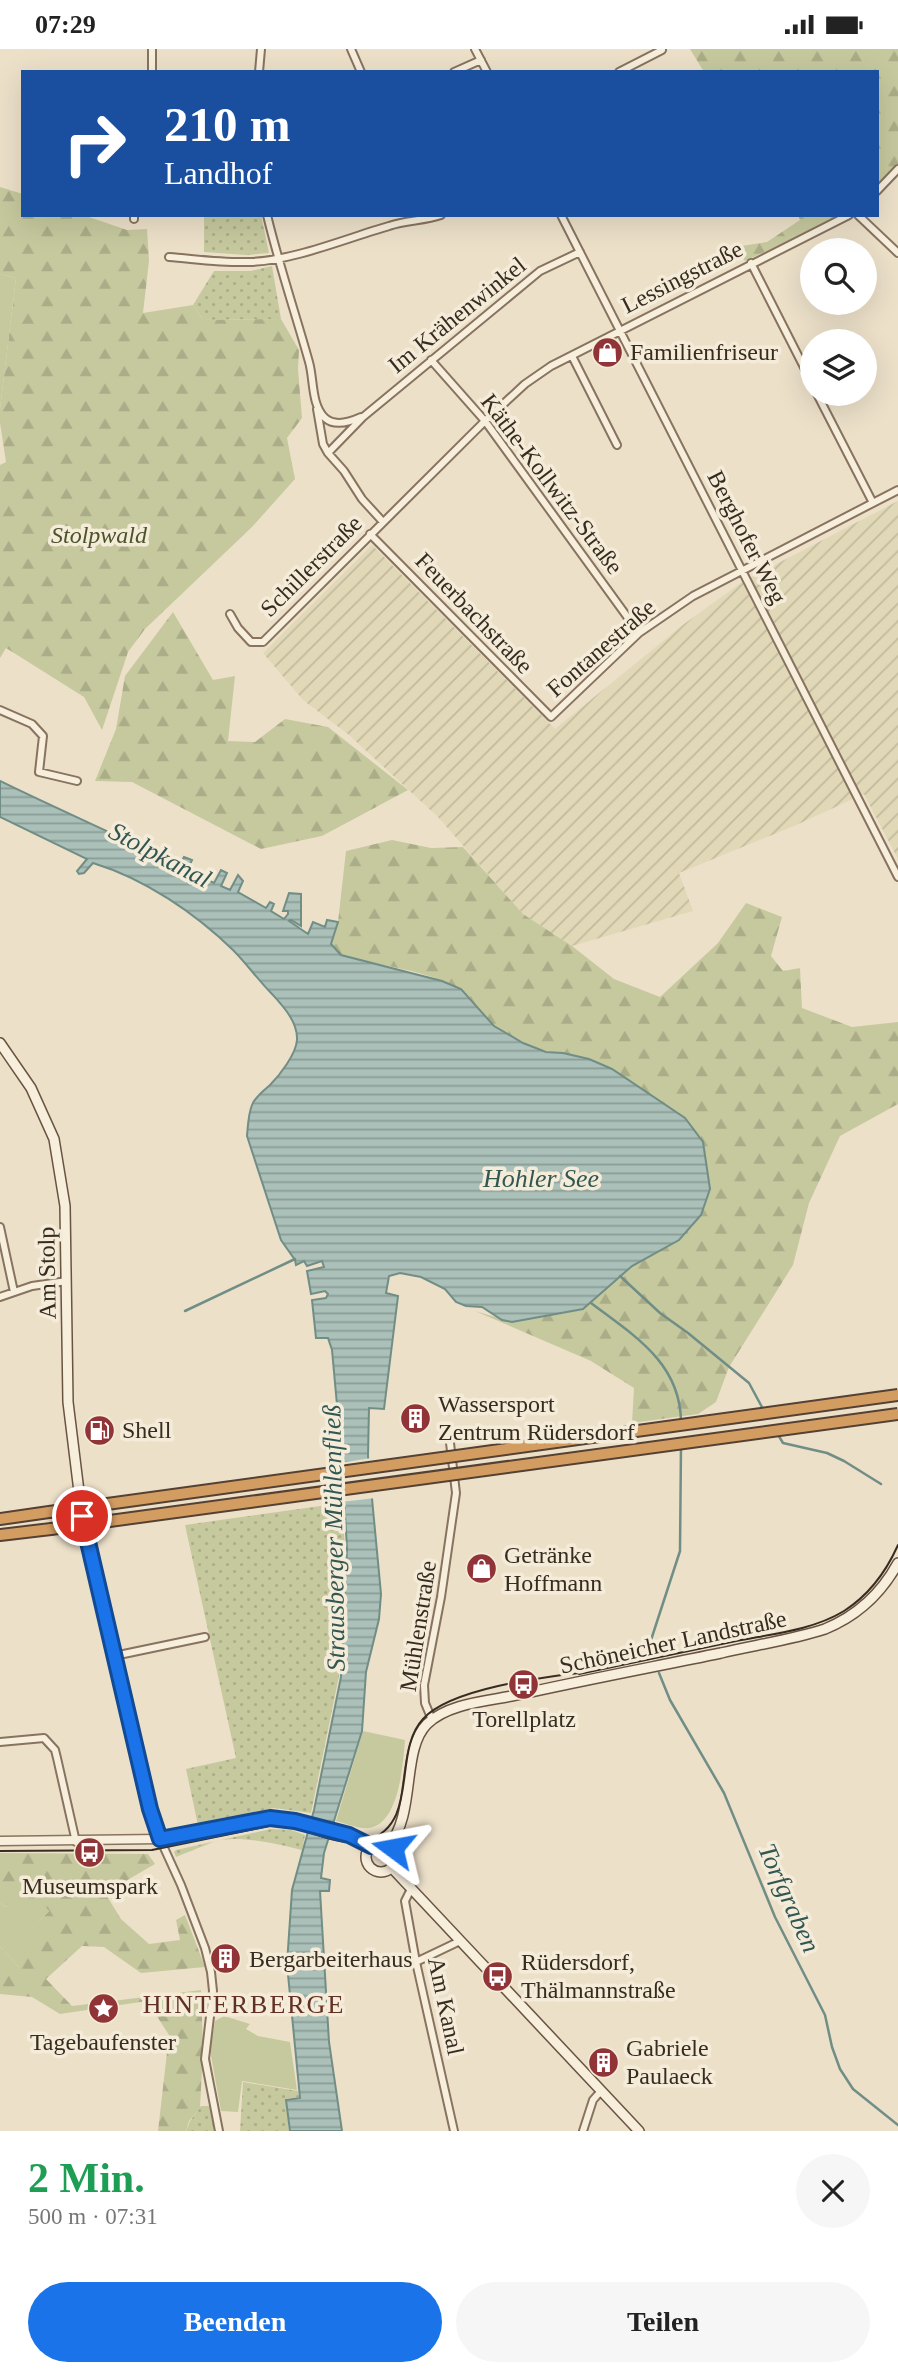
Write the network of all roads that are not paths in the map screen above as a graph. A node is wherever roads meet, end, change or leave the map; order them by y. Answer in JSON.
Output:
{"nodes":[{"id":1,"x":152,"y":49,"type":"edge"},
{"id":2,"x":261,"y":49,"type":"edge"},
{"id":3,"x":351,"y":49,"type":"edge"},
{"id":4,"x":475,"y":49,"type":"edge"},
{"id":5,"x":662,"y":50,"type":"edge"},
{"id":6,"x":481,"y":60,"type":"junction"},
{"id":7,"x":152,"y":70,"type":"edge"},
{"id":8,"x":259,"y":70,"type":"edge"},
{"id":9,"x":360,"y":70,"type":"edge"},
{"id":10,"x":458,"y":70,"type":"edge"},
{"id":11,"x":486,"y":70,"type":"edge"},
{"id":12,"x":623,"y":70,"type":"edge"},
{"id":13,"x":898,"y":169,"type":"edge"},
{"id":14,"x":879,"y":189,"type":"edge"},
{"id":15,"x":267,"y":217,"type":"edge"},
{"id":16,"x":435,"y":217,"type":"edge"},
{"id":17,"x":562,"y":217,"type":"edge"},
{"id":18,"x":845,"y":217,"type":"edge"},
{"id":19,"x":860,"y":217,"type":"edge"},
{"id":20,"x":412,"y":218,"type":"edge"},
{"id":21,"x":580,"y":252,"type":"junction"},
{"id":22,"x":898,"y":253,"type":"edge"},
{"id":23,"x":169,"y":257,"type":"dead end"},
{"id":24,"x":277,"y":258,"type":"junction"},
{"id":25,"x":751,"y":263,"type":"junction"},
{"id":26,"x":621,"y":330,"type":"junction"},
{"id":27,"x":572,"y":356,"type":"junction"},
{"id":28,"x":800,"y":359,"type":"edge"},
{"id":29,"x":431,"y":360,"type":"junction"},
{"id":30,"x":316,"y":403,"type":"junction"},
{"id":31,"x":823,"y":406,"type":"edge"},
{"id":32,"x":363,"y":417,"type":"junction"},
{"id":33,"x":485,"y":421,"type":"junction"},
{"id":34,"x":618,"y":445,"type":"dead end"},
{"id":35,"x":328,"y":453,"type":"junction"},
{"id":36,"x":898,"y":489,"type":"edge"},
{"id":37,"x":873,"y":503,"type":"junction"},
{"id":38,"x":383,"y":522,"type":"junction"},
{"id":39,"x":370,"y":534,"type":"junction"},
{"id":40,"x":742,"y":569,"type":"junction"},
{"id":41,"x":230,"y":614,"type":"dead end"},
{"id":42,"x":639,"y":633,"type":"junction"},
{"id":43,"x":0,"y":710,"type":"edge"},
{"id":44,"x":551,"y":717,"type":"joint"},
{"id":45,"x":77,"y":781,"type":"dead end"},
{"id":46,"x":898,"y":877,"type":"edge"},
{"id":47,"x":0,"y":1043,"type":"edge"},
{"id":48,"x":0,"y":1227,"type":"edge"},
{"id":49,"x":67,"y":1282,"type":"junction"},
{"id":50,"x":14,"y":1292,"type":"junction"},
{"id":51,"x":0,"y":1297,"type":"edge"},
{"id":52,"x":898,"y":1395,"type":"edge"},
{"id":53,"x":898,"y":1414,"type":"edge"},
{"id":54,"x":450,"y":1443,"type":"dead end"},
{"id":55,"x":0,"y":1519,"type":"edge"},
{"id":56,"x":0,"y":1535,"type":"edge"},
{"id":57,"x":898,"y":1563,"type":"edge"},
{"id":58,"x":205,"y":1637,"type":"dead end"},
{"id":59,"x":114,"y":1656,"type":"junction"},
{"id":60,"x":432,"y":1720,"type":"junction"},
{"id":61,"x":0,"y":1742,"type":"edge"},
{"id":62,"x":160,"y":1839,"type":"junction"},
{"id":63,"x":0,"y":1841,"type":"edge"},
{"id":64,"x":76,"y":1842,"type":"junction"},
{"id":65,"x":389,"y":1845,"type":"junction"},
{"id":66,"x":371,"y":1846,"type":"junction"},
{"id":67,"x":391,"y":1867,"type":"junction"},
{"id":68,"x":411,"y":1889,"type":"junction"},
{"id":69,"x":460,"y":1941,"type":"junction"},
{"id":70,"x":416,"y":1962,"type":"junction"},
{"id":71,"x":601,"y":2091,"type":"junction"},
{"id":72,"x":219,"y":2131,"type":"edge"},
{"id":73,"x":454,"y":2131,"type":"edge"},
{"id":74,"x":583,"y":2131,"type":"edge"},
{"id":75,"x":639,"y":2131,"type":"edge"}],
"edges":[{"from":1,"to":7,"type":"street"},
{"from":2,"to":8,"type":"street"},
{"from":3,"to":9,"type":"street"},
{"from":4,"to":6,"type":"street"},
{"from":5,"to":12,"type":"street"},
{"from":6,"to":10,"type":"street"},
{"from":6,"to":11,"type":"street"},
{"from":13,"to":14,"type":"street"},
{"from":15,"to":24,"type":"street"},
{"from":16,"to":20,"type":"street"},
{"from":17,"to":21,"type":"street","name":"Berghofer Weg"},
{"from":18,"to":25,"type":"street","name":"Lessingstraße"},
{"from":19,"to":22,"type":"street"},
{"from":20,"to":24,"type":"street"},
{"from":21,"to":26,"type":"street","name":"Berghofer Weg"},
{"from":21,"to":29,"type":"street","name":"Im Krähenwinkel"},
{"from":23,"to":24,"type":"street"},
{"from":24,"to":30,"type":"street"},
{"from":25,"to":26,"type":"street","name":"Lessingstraße"},
{"from":25,"to":28,"type":"street"},
{"from":26,"to":27,"type":"street","name":"Lessingstraße"},
{"from":26,"to":40,"type":"street","name":"Berghofer Weg"},
{"from":27,"to":33,"type":"street","name":"Lessingstraße"},
{"from":27,"to":34,"type":"street"},
{"from":29,"to":32,"type":"street","name":"Im Krähenwinkel"},
{"from":29,"to":33,"type":"street","name":"Käthe-Kollwitz-Straße"},
{"from":30,"to":32,"type":"street"},
{"from":30,"to":35,"type":"street"},
{"from":31,"to":37,"type":"street"},
{"from":32,"to":35,"type":"street","name":"Im Krähenwinkel"},
{"from":33,"to":38,"type":"street","name":"Lessingstraße"},
{"from":33,"to":42,"type":"street","name":"Käthe-Kollwitz-Straße"},
{"from":35,"to":38,"type":"street","name":"Schillerstraße"},
{"from":36,"to":37,"type":"street","name":"Fontanestraße"},
{"from":37,"to":40,"type":"street","name":"Fontanestraße"},
{"from":38,"to":39,"type":"street","name":"Schillerstraße"},
{"from":39,"to":41,"type":"street","name":"Schillerstraße"},
{"from":39,"to":44,"type":"street","name":"Feuerbachstraße"},
{"from":40,"to":42,"type":"street","name":"Fontanestraße"},
{"from":40,"to":46,"type":"street","name":"Berghofer Weg"},
{"from":42,"to":44,"type":"street","name":"Fontanestraße"},
{"from":43,"to":45,"type":"street"},
{"from":47,"to":49,"type":"main road","name":"Am Stolp"},
{"from":48,"to":50,"type":"street"},
{"from":49,"to":50,"type":"street"},
{"from":49,"to":59,"type":"main road","name":"Am Stolp"},
{"from":50,"to":51,"type":"street"},
{"from":52,"to":55,"type":"highway","bridge":true},
{"from":53,"to":56,"type":"highway","bridge":true},
{"from":54,"to":60,"type":"street","name":"Mühlenstraße"},
{"from":57,"to":60,"type":"main road","name":"Schöneicher Landstraße"},
{"from":58,"to":59,"type":"street"},
{"from":59,"to":62,"type":"main road","name":"Am Stolp"},
{"from":60,"to":65,"type":"main road","name":"Mühlenstraße"},
{"from":61,"to":64,"type":"street"},
{"from":62,"to":64,"type":"street"},
{"from":62,"to":66,"type":"main road"},
{"from":62,"to":72,"type":"street"},
{"from":63,"to":64,"type":"street"},
{"from":65,"to":66,"type":"main road"},
{"from":65,"to":67,"type":"main road"},
{"from":66,"to":67,"type":"main road"},
{"from":67,"to":68,"type":"main road"},
{"from":68,"to":69,"type":"main road"},
{"from":68,"to":70,"type":"street","name":"Am Kanal"},
{"from":69,"to":70,"type":"street"},
{"from":69,"to":71,"type":"main road"},
{"from":70,"to":73,"type":"street","name":"Am Kanal"},
{"from":71,"to":74,"type":"street"},
{"from":71,"to":75,"type":"main road"}]}
